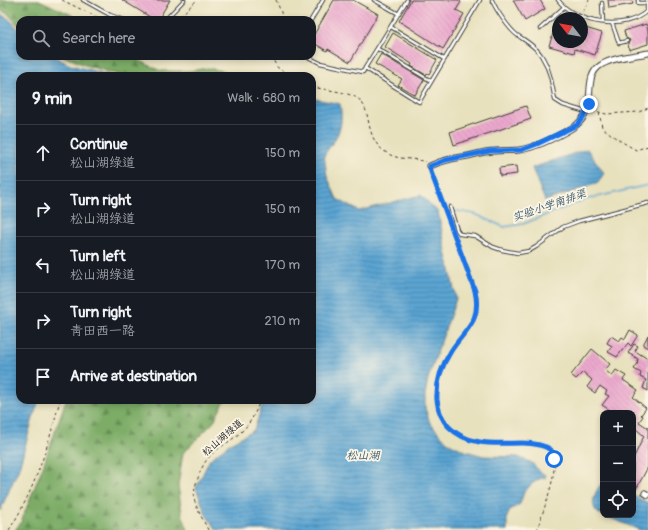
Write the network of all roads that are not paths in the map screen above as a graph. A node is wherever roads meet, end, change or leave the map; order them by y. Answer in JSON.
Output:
{"nodes":[{"id":1,"x":83,"y":0,"type":"edge"},
{"id":2,"x":184,"y":0,"type":"edge"},
{"id":3,"x":322,"y":0,"type":"edge"},
{"id":4,"x":374,"y":0,"type":"edge"},
{"id":5,"x":407,"y":0,"type":"edge"},
{"id":6,"x":480,"y":0,"type":"edge"},
{"id":7,"x":492,"y":0,"type":"edge"},
{"id":8,"x":558,"y":0,"type":"edge"},
{"id":9,"x":638,"y":0,"type":"edge"},
{"id":10,"x":647,"y":2,"type":"edge"},
{"id":11,"x":602,"y":3,"type":"dead end"},
{"id":12,"x":564,"y":7,"type":"junction"},
{"id":13,"x":648,"y":10,"type":"edge"},
{"id":14,"x":398,"y":14,"type":"junction"},
{"id":15,"x":110,"y":16,"type":"edge"},
{"id":16,"x":169,"y":16,"type":"edge"},
{"id":17,"x":313,"y":16,"type":"edge"},
{"id":18,"x":603,"y":22,"type":"junction"},
{"id":19,"x":612,"y":23,"type":"junction"},
{"id":20,"x":392,"y":26,"type":"junction"},
{"id":21,"x":540,"y":29,"type":"dead end"},
{"id":22,"x":627,"y":41,"type":"dead end"},
{"id":23,"x":378,"y":49,"type":"junction"},
{"id":24,"x":648,"y":53,"type":"edge"},
{"id":25,"x":444,"y":59,"type":"junction"},
{"id":26,"x":314,"y":60,"type":"edge"},
{"id":27,"x":365,"y":68,"type":"junction"},
{"id":28,"x":431,"y":81,"type":"junction"},
{"id":29,"x":587,"y":110,"type":"junction"},
{"id":30,"x":430,"y":166,"type":"road end"},
{"id":31,"x":648,"y":203,"type":"edge"},
{"id":32,"x":450,"y":207,"type":"dead end"},
{"id":33,"x":457,"y":230,"type":"junction"},
{"id":34,"x":453,"y":232,"type":"road end"}],
"edges":[{"from":1,"to":15,"type":"lane"},
{"from":2,"to":16,"type":"lane"},
{"from":3,"to":17,"type":"lane"},
{"from":4,"to":14,"type":"lane"},
{"from":5,"to":14,"type":"lane"},
{"from":6,"to":25,"type":"lane"},
{"from":7,"to":29,"type":"lane"},
{"from":8,"to":12,"type":"lane"},
{"from":9,"to":10,"type":"lane"},
{"from":10,"to":13,"type":"lane"},
{"from":11,"to":18,"type":"lane"},
{"from":12,"to":18,"type":"lane"},
{"from":12,"to":21,"type":"lane"},
{"from":13,"to":19,"type":"lane"},
{"from":14,"to":20,"type":"lane"},
{"from":18,"to":19,"type":"lane"},
{"from":19,"to":22,"type":"lane"},
{"from":20,"to":23,"type":"lane"},
{"from":20,"to":25,"type":"lane"},
{"from":23,"to":27,"type":"lane"},
{"from":23,"to":28,"type":"lane"},
{"from":24,"to":29,"type":"street"},
{"from":25,"to":28,"type":"lane"},
{"from":26,"to":27,"type":"lane"},
{"from":27,"to":28,"type":"lane"},
{"from":29,"to":30,"type":"street"},
{"from":31,"to":33,"type":"lane"},
{"from":32,"to":33,"type":"lane"},
{"from":33,"to":34,"type":"lane"}]}
